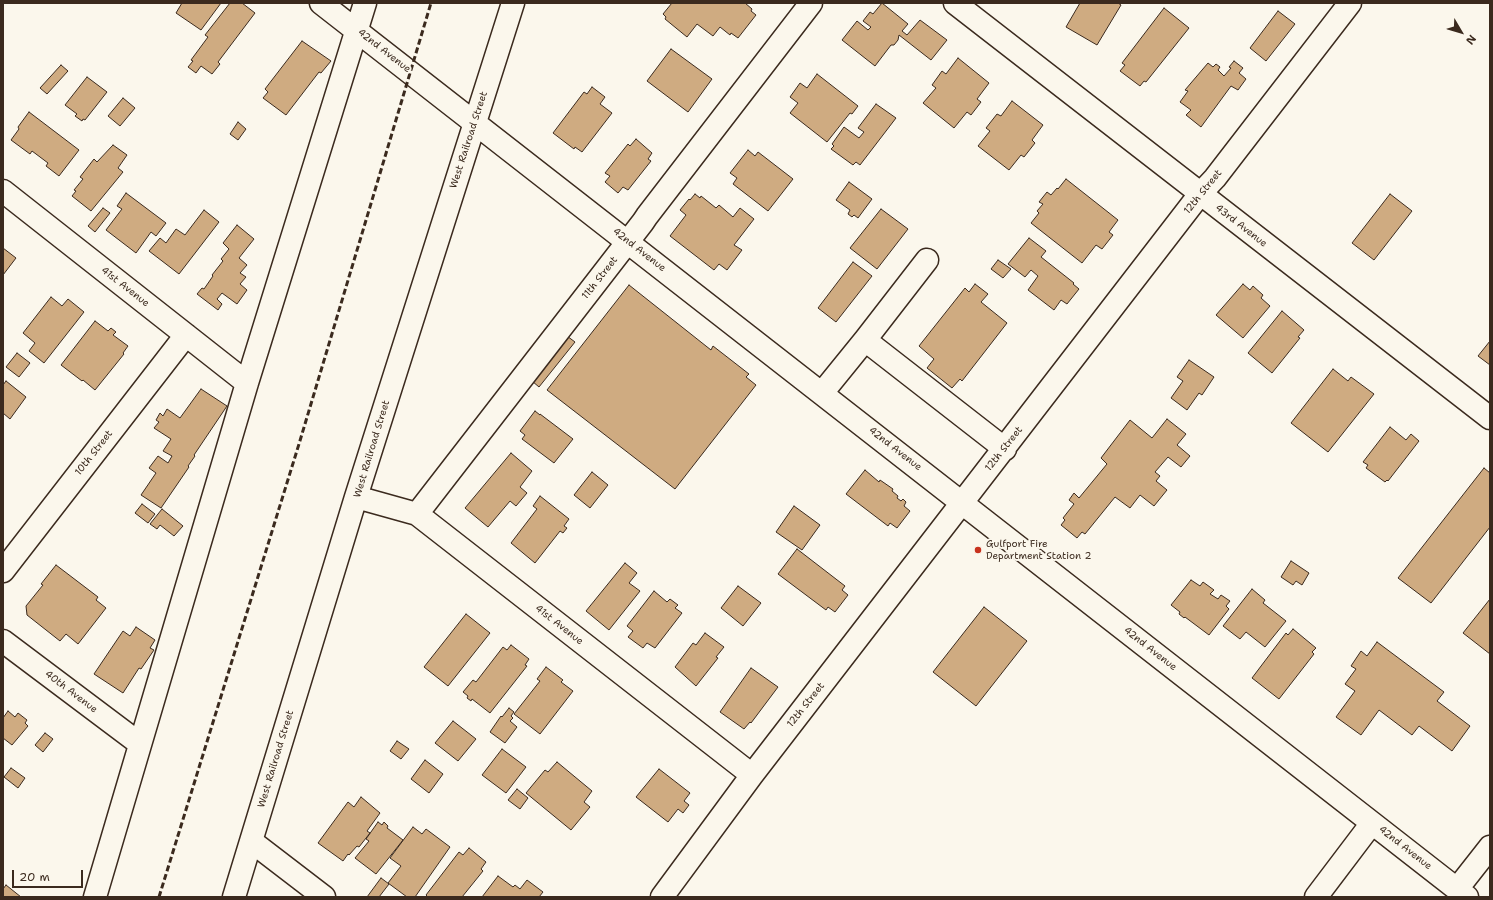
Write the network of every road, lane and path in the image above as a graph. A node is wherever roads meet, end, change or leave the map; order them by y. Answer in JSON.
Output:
{"nodes":[{"id":1,"x":321,"y":3,"type":"edge"},
{"id":2,"x":365,"y":3,"type":"edge"},
{"id":3,"x":513,"y":3,"type":"edge"},
{"id":4,"x":811,"y":3,"type":"edge"},
{"id":5,"x":955,"y":3,"type":"edge"},
{"id":6,"x":1350,"y":3,"type":"edge"},
{"id":7,"x":357,"y":30,"type":"junction"},
{"id":8,"x":474,"y":124,"type":"junction"},
{"id":9,"x":3,"y":191,"type":"edge"},
{"id":10,"x":1200,"y":194,"type":"junction"},
{"id":11,"x":628,"y":242,"type":"junction"},
{"id":12,"x":927,"y":260,"type":"dead end"},
{"id":13,"x":186,"y":336,"type":"junction"},
{"id":14,"x":865,"y":340,"type":"junction"},
{"id":15,"x":247,"y":383,"type":"junction"},
{"id":16,"x":822,"y":393,"type":"junction"},
{"id":17,"x":1490,"y":418,"type":"edge"},
{"id":18,"x":1005,"y":449,"type":"junction"},
{"id":19,"x":356,"y":497,"type":"junction"},
{"id":20,"x":963,"y":502,"type":"junction"},
{"id":21,"x":417,"y":514,"type":"junction"},
{"id":22,"x":3,"y":572,"type":"edge"},
{"id":23,"x":3,"y":641,"type":"edge"},
{"id":24,"x":140,"y":744,"type":"junction"},
{"id":25,"x":752,"y":775,"type":"junction"},
{"id":26,"x":1372,"y":822,"type":"junction"},
{"id":27,"x":251,"y":840,"type":"junction"},
{"id":28,"x":1490,"y":847,"type":"edge"},
{"id":29,"x":1462,"y":893,"type":"edge"},
{"id":30,"x":95,"y":897,"type":"edge"},
{"id":31,"x":234,"y":897,"type":"edge"},
{"id":32,"x":324,"y":897,"type":"edge"},
{"id":33,"x":662,"y":897,"type":"edge"},
{"id":34,"x":1316,"y":897,"type":"edge"}],
"edges":[{"from":1,"to":7,"type":"street","name":"42nd Avenue"},
{"from":2,"to":7,"type":"street"},
{"from":3,"to":8,"type":"street","name":"West Railroad Street"},
{"from":4,"to":11,"type":"street","name":"11th Street"},
{"from":5,"to":10,"type":"street","name":"43rd Avenue"},
{"from":6,"to":10,"type":"street","name":"12th Street"},
{"from":7,"to":8,"type":"street","name":"42nd Avenue"},
{"from":7,"to":15,"type":"street"},
{"from":8,"to":11,"type":"street","name":"42nd Avenue"},
{"from":8,"to":19,"type":"street","name":"West Railroad Street"},
{"from":9,"to":13,"type":"street","name":"41st Avenue"},
{"from":10,"to":17,"type":"street","name":"43rd Avenue"},
{"from":10,"to":18,"type":"street","name":"12th Street"},
{"from":11,"to":16,"type":"street","name":"42nd Avenue"},
{"from":11,"to":21,"type":"street","name":"11th Street"},
{"from":12,"to":14,"type":"street"},
{"from":13,"to":15,"type":"street","name":"41st Avenue"},
{"from":13,"to":22,"type":"street","name":"10th Street"},
{"from":14,"to":16,"type":"street"},
{"from":14,"to":18,"type":"street"},
{"from":15,"to":24,"type":"street"},
{"from":16,"to":20,"type":"street","name":"42nd Avenue"},
{"from":18,"to":20,"type":"street","name":"12th Street"},
{"from":19,"to":21,"type":"street","name":"41st Avenue"},
{"from":19,"to":27,"type":"street","name":"West Railroad Street"},
{"from":20,"to":25,"type":"street","name":"12th Street"},
{"from":20,"to":26,"type":"street","name":"42nd Avenue"},
{"from":21,"to":25,"type":"street","name":"41st Avenue"},
{"from":23,"to":24,"type":"street","name":"40th Avenue"},
{"from":24,"to":30,"type":"street"},
{"from":25,"to":33,"type":"street","name":"12th Street"},
{"from":26,"to":29,"type":"street","name":"42nd Avenue"},
{"from":26,"to":34,"type":"street"},
{"from":27,"to":31,"type":"street","name":"West Railroad Street"},
{"from":27,"to":32,"type":"street"},
{"from":28,"to":29,"type":"street"}]}
